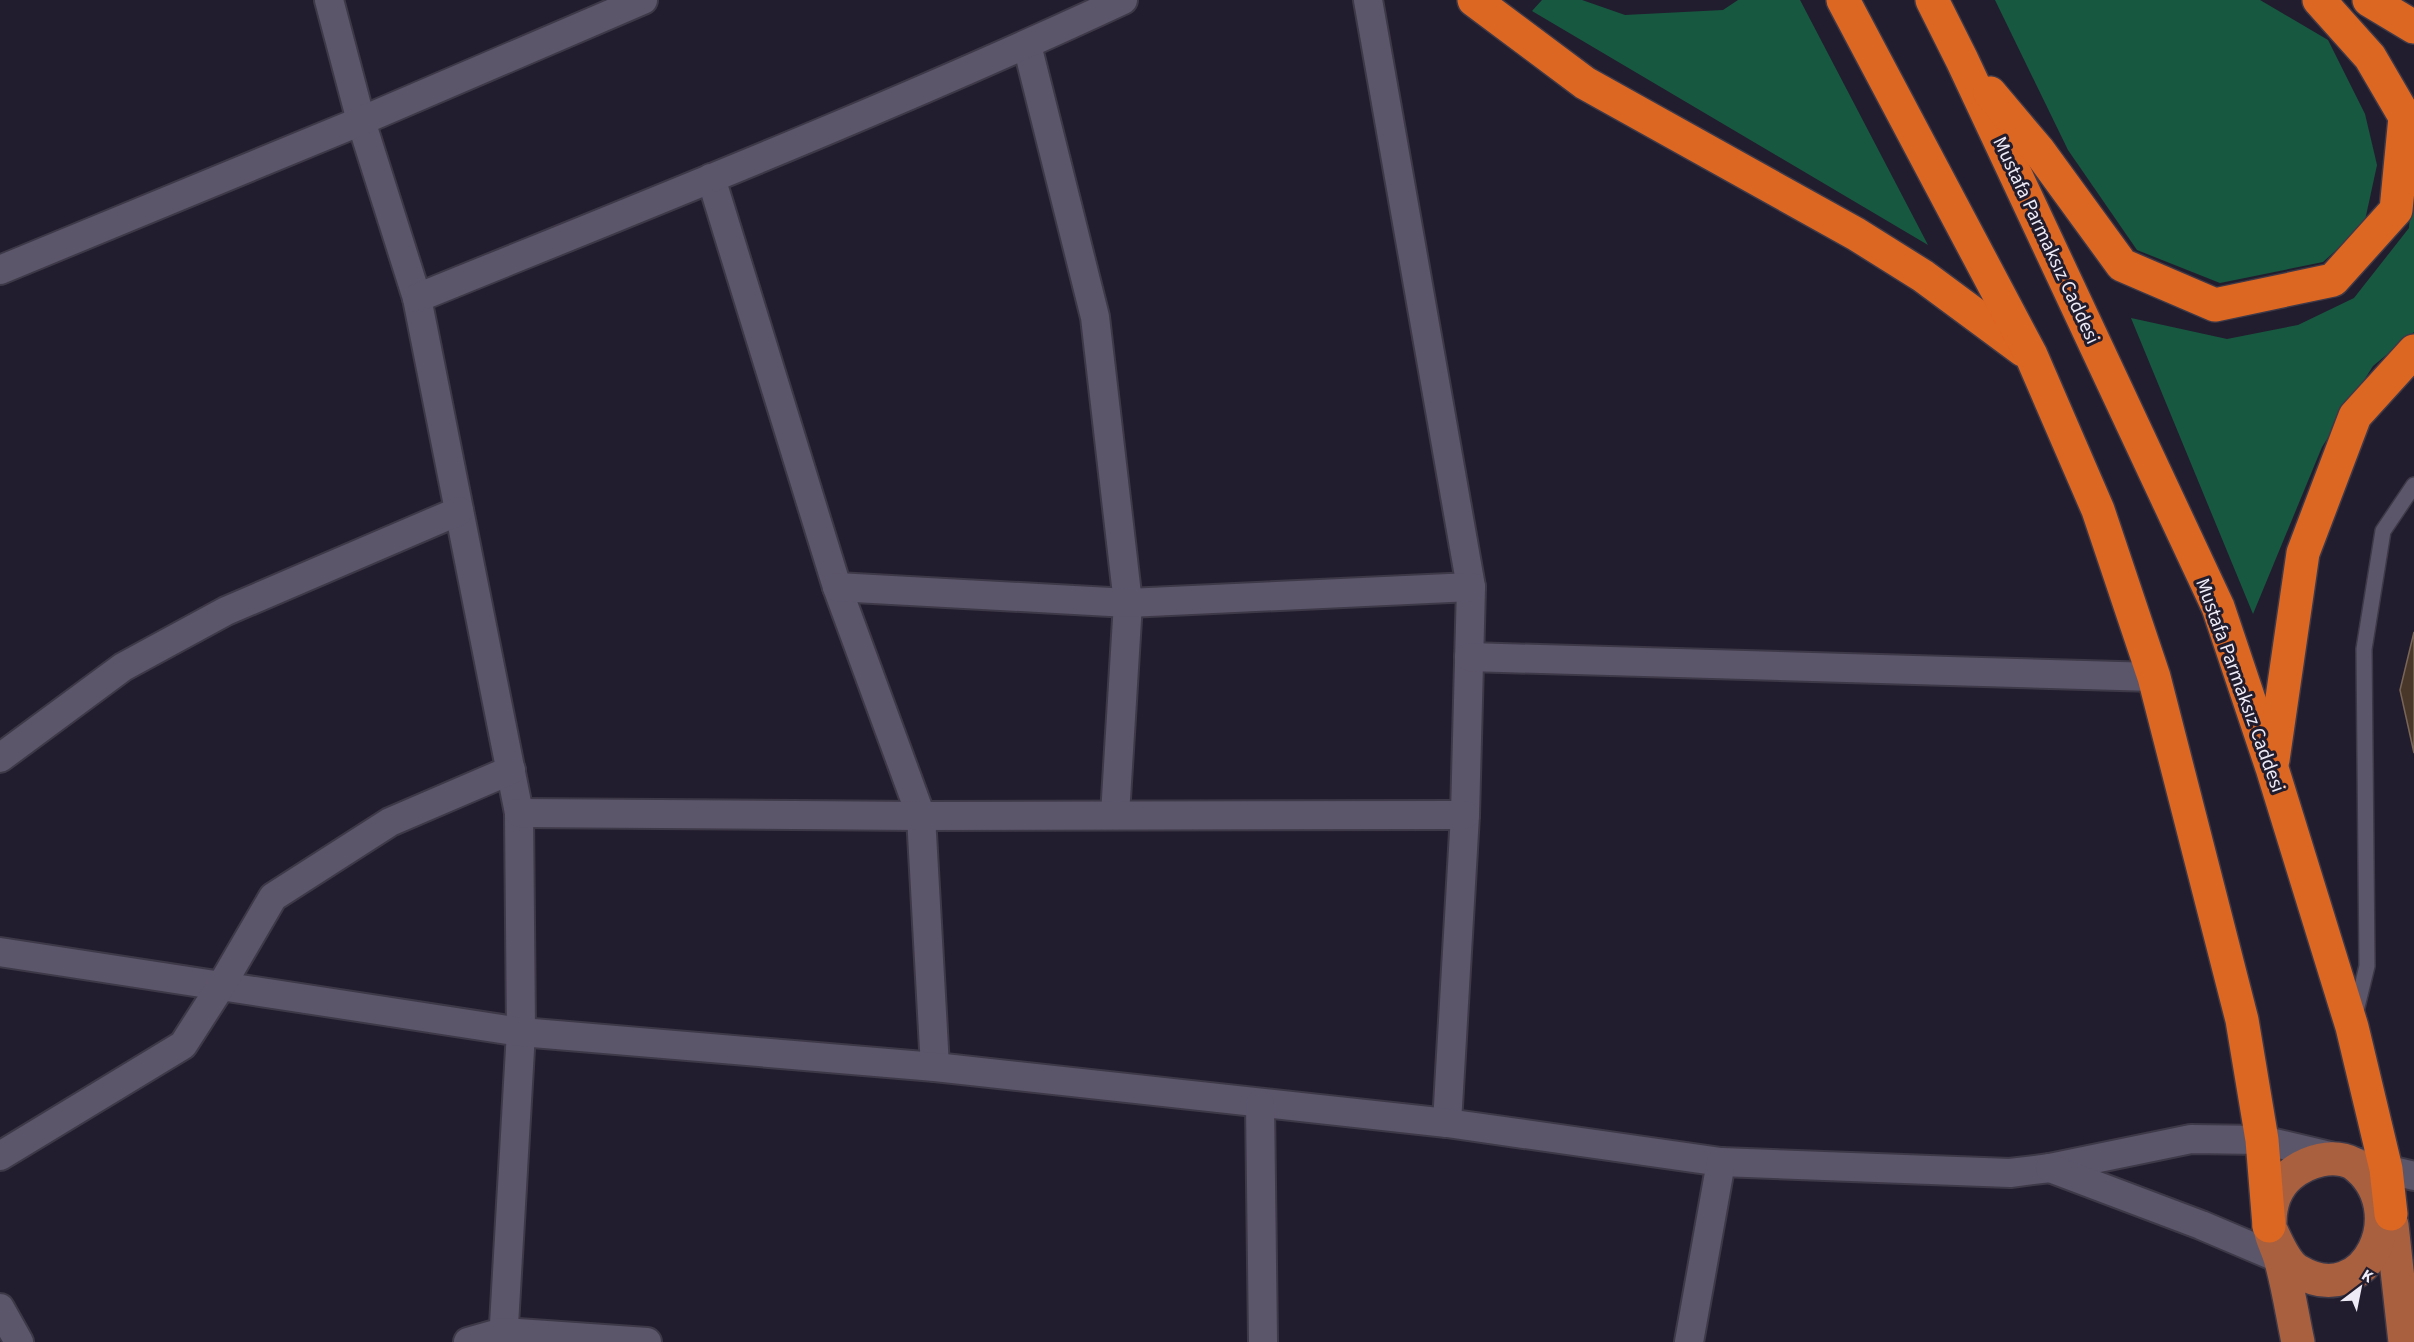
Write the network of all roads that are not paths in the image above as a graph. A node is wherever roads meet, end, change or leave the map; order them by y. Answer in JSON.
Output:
{"nodes":[{"id":1,"x":329,"y":0,"type":"edge"},
{"id":2,"x":643,"y":0,"type":"edge"},
{"id":3,"x":1123,"y":0,"type":"edge"},
{"id":4,"x":1368,"y":0,"type":"edge"},
{"id":5,"x":1474,"y":0,"type":"edge"},
{"id":6,"x":1843,"y":0,"type":"edge"},
{"id":7,"x":1932,"y":0,"type":"edge"},
{"id":8,"x":2319,"y":0,"type":"edge"},
{"id":9,"x":2370,"y":0,"type":"edge"},
{"id":10,"x":2414,"y":27,"type":"edge"},
{"id":11,"x":1027,"y":45,"type":"junction"},
{"id":12,"x":1962,"y":60,"type":"junction"},
{"id":13,"x":361,"y":122,"type":"junction"},
{"id":14,"x":711,"y":178,"type":"junction"},
{"id":15,"x":0,"y":270,"type":"edge"},
{"id":16,"x":417,"y":298,"type":"junction"},
{"id":17,"x":2414,"y":351,"type":"edge"},
{"id":18,"x":2031,"y":356,"type":"junction"},
{"id":19,"x":2414,"y":485,"type":"edge"},
{"id":20,"x":459,"y":511,"type":"junction"},
{"id":21,"x":837,"y":587,"type":"junction"},
{"id":22,"x":1471,"y":587,"type":"junction"},
{"id":23,"x":1128,"y":603,"type":"junction"},
{"id":24,"x":1469,"y":657,"type":"junction"},
{"id":25,"x":2154,"y":677,"type":"junction"},
{"id":26,"x":0,"y":758,"type":"edge"},
{"id":27,"x":2272,"y":768,"type":"junction"},
{"id":28,"x":511,"y":770,"type":"junction"},
{"id":29,"x":519,"y":813,"type":"junction"},
{"id":30,"x":1115,"y":815,"type":"junction"},
{"id":31,"x":1465,"y":815,"type":"junction"},
{"id":32,"x":921,"y":816,"type":"junction"},
{"id":33,"x":0,"y":952,"type":"edge"},
{"id":34,"x":221,"y":986,"type":"junction"},
{"id":35,"x":2352,"y":1027,"type":"junction"},
{"id":36,"x":521,"y":1032,"type":"junction"},
{"id":37,"x":935,"y":1067,"type":"junction"},
{"id":38,"x":1260,"y":1104,"type":"junction"},
{"id":39,"x":1447,"y":1123,"type":"junction"},
{"id":40,"x":2262,"y":1140,"type":"junction"},
{"id":41,"x":0,"y":1156,"type":"edge"},
{"id":42,"x":2348,"y":1161,"type":"junction"},
{"id":43,"x":1721,"y":1162,"type":"junction"},
{"id":44,"x":2050,"y":1168,"type":"junction"},
{"id":45,"x":2400,"y":1172,"type":"edge"},
{"id":46,"x":2391,"y":1214,"type":"junction"},
{"id":47,"x":2269,"y":1226,"type":"junction"},
{"id":48,"x":2405,"y":1263,"type":"edge"},
{"id":49,"x":2289,"y":1265,"type":"junction"},
{"id":50,"x":2349,"y":1278,"type":"junction"},
{"id":51,"x":0,"y":1308,"type":"edge"},
{"id":52,"x":503,"y":1337,"type":"edge"},
{"id":53,"x":19,"y":1342,"type":"edge"},
{"id":54,"x":468,"y":1342,"type":"edge"},
{"id":55,"x":647,"y":1342,"type":"edge"},
{"id":56,"x":1263,"y":1342,"type":"edge"},
{"id":57,"x":1689,"y":1342,"type":"edge"},
{"id":58,"x":2298,"y":1342,"type":"edge"},
{"id":59,"x":2405,"y":1342,"type":"edge"}],
"edges":[{"from":1,"to":13,"type":"street"},
{"from":2,"to":13,"type":"street"},
{"from":3,"to":11,"type":"street"},
{"from":4,"to":22,"type":"street"},
{"from":5,"to":18,"type":"highway"},
{"from":6,"to":18,"type":"highway"},
{"from":7,"to":12,"type":"highway","name":"Mustafa Parmaksız Caddesi"},
{"from":8,"to":12,"type":"highway"},
{"from":9,"to":10,"type":"highway"},
{"from":11,"to":14,"type":"street"},
{"from":11,"to":23,"type":"street"},
{"from":12,"to":27,"type":"highway","name":"Mustafa Parmaksız Caddesi"},
{"from":13,"to":15,"type":"street"},
{"from":13,"to":16,"type":"street"},
{"from":14,"to":16,"type":"street"},
{"from":14,"to":21,"type":"street"},
{"from":16,"to":20,"type":"street"},
{"from":17,"to":27,"type":"highway"},
{"from":18,"to":25,"type":"highway"},
{"from":19,"to":35,"type":"lane"},
{"from":20,"to":26,"type":"street"},
{"from":20,"to":28,"type":"street"},
{"from":21,"to":23,"type":"street"},
{"from":21,"to":32,"type":"street"},
{"from":22,"to":23,"type":"street"},
{"from":22,"to":24,"type":"street"},
{"from":23,"to":30,"type":"street"},
{"from":24,"to":25,"type":"street"},
{"from":24,"to":31,"type":"street"},
{"from":25,"to":40,"type":"highway"},
{"from":27,"to":35,"type":"highway","name":"Mustafa Parmaksız Caddesi"},
{"from":28,"to":29,"type":"street"},
{"from":28,"to":34,"type":"street"},
{"from":29,"to":32,"type":"street"},
{"from":29,"to":36,"type":"street"},
{"from":30,"to":31,"type":"street"},
{"from":30,"to":32,"type":"street"},
{"from":31,"to":39,"type":"street"},
{"from":32,"to":37,"type":"street"},
{"from":33,"to":34,"type":"street"},
{"from":34,"to":36,"type":"street"},
{"from":34,"to":41,"type":"street"},
{"from":35,"to":45,"type":"highway","name":"Mustafa Parmaksız Caddesi"},
{"from":36,"to":37,"type":"street"},
{"from":36,"to":52,"type":"street"},
{"from":37,"to":38,"type":"street"},
{"from":38,"to":39,"type":"street"},
{"from":38,"to":56,"type":"street"},
{"from":39,"to":43,"type":"street"},
{"from":40,"to":42,"type":"street"},
{"from":40,"to":44,"type":"street"},
{"from":40,"to":47,"type":"highway"},
{"from":42,"to":45,"type":"street"},
{"from":42,"to":46,"type":"main road"},
{"from":42,"to":47,"type":"main road"},
{"from":43,"to":44,"type":"street"},
{"from":43,"to":57,"type":"street"},
{"from":44,"to":49,"type":"street"},
{"from":45,"to":46,"type":"highway","name":"Mustafa Parmaksız Caddesi"},
{"from":46,"to":48,"type":"main road","name":"Mustafa Parmaksız Caddesi"},
{"from":46,"to":50,"type":"main road"},
{"from":47,"to":49,"type":"main road"},
{"from":48,"to":50,"type":"street"},
{"from":48,"to":59,"type":"main road","name":"Mustafa Parmaksız Caddesi"},
{"from":49,"to":50,"type":"main road"},
{"from":49,"to":58,"type":"main road"},
{"from":51,"to":53,"type":"street"},
{"from":52,"to":54,"type":"street"},
{"from":52,"to":55,"type":"street"}]}
